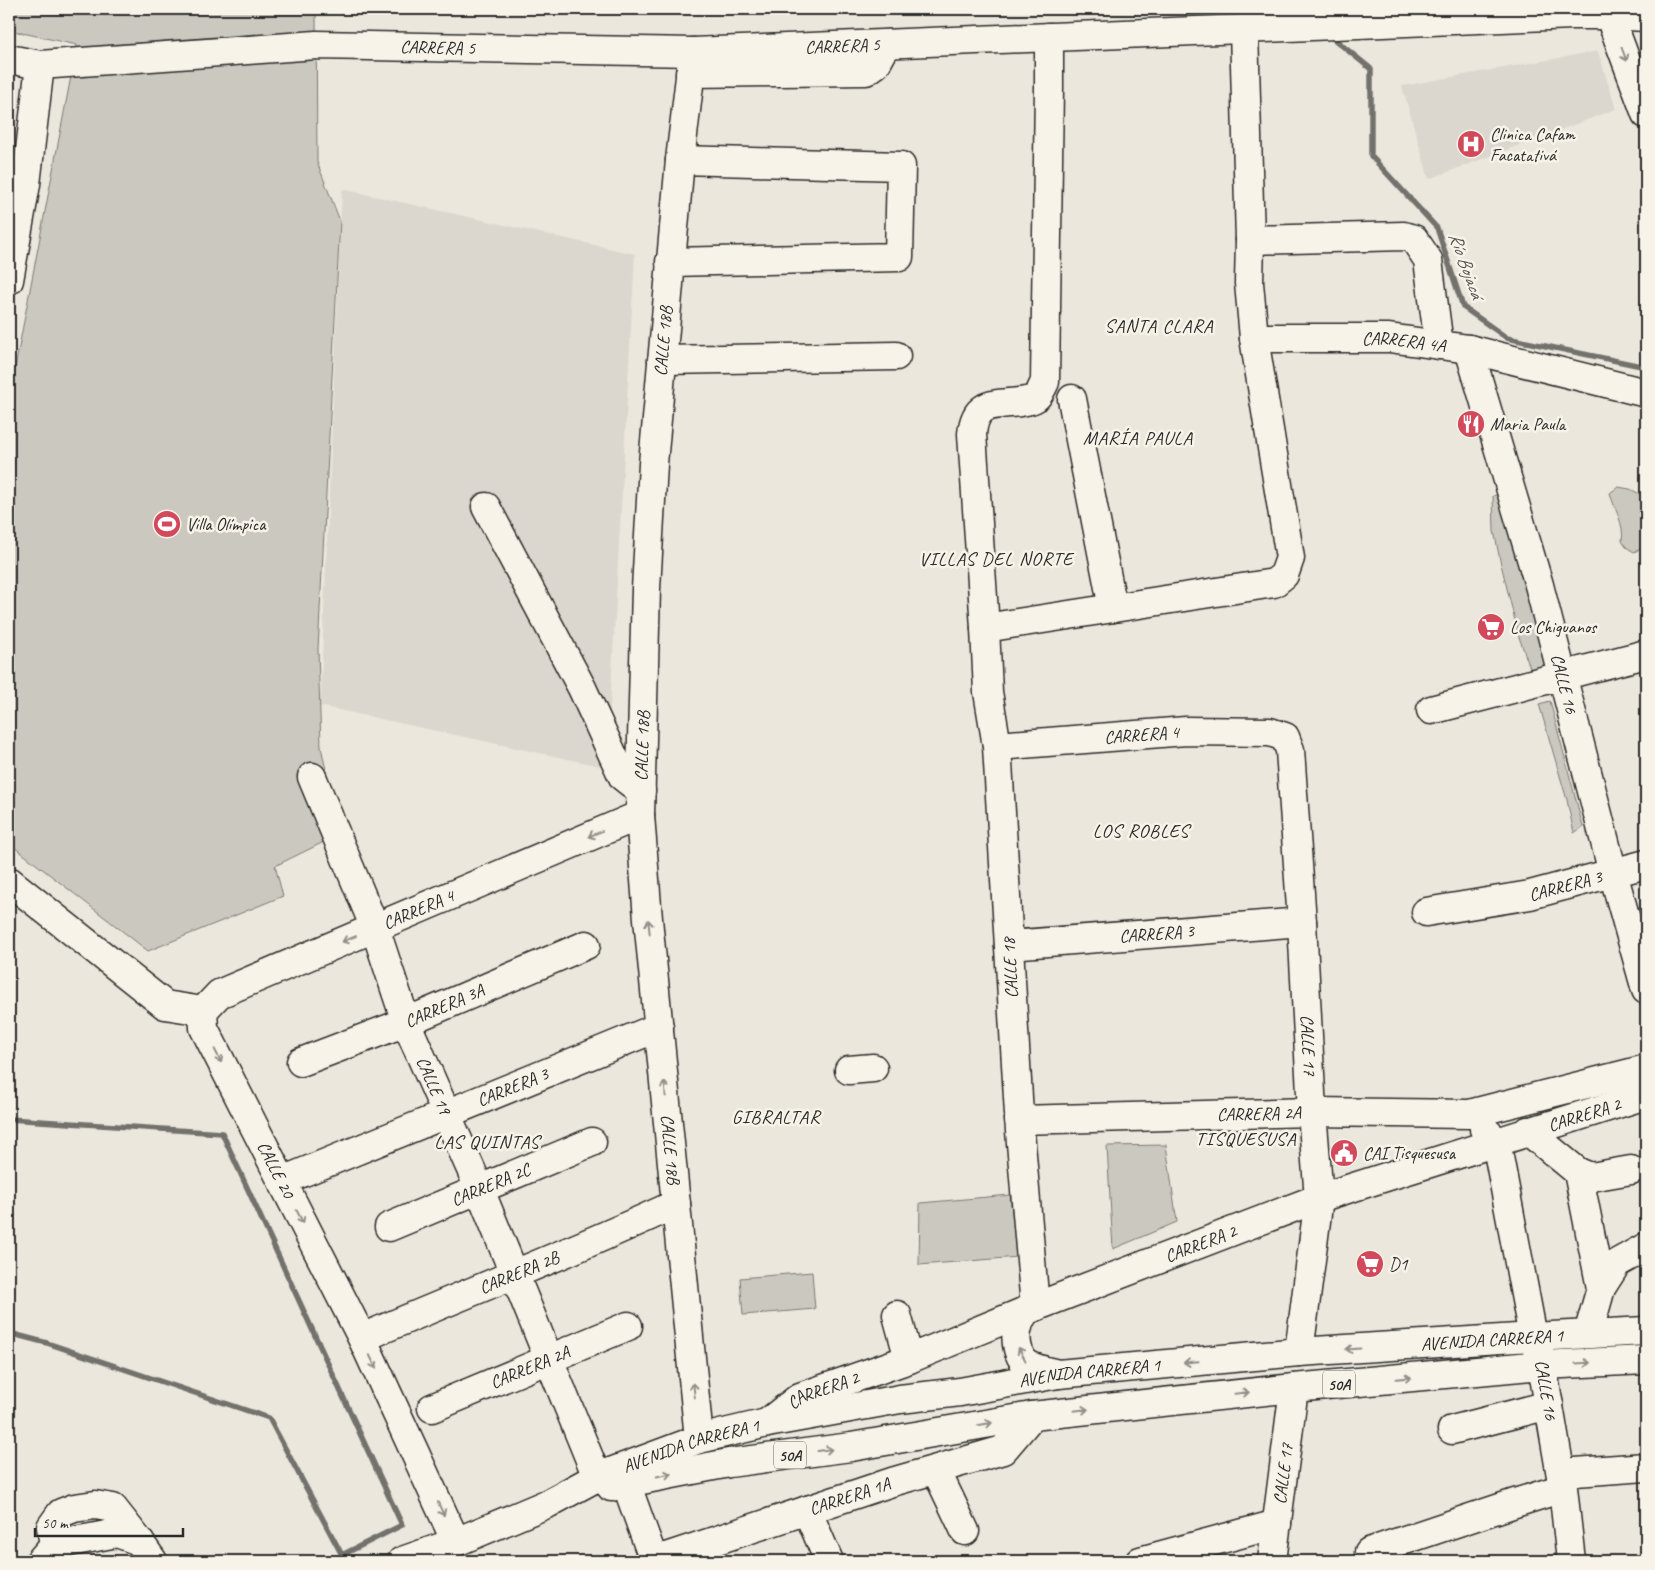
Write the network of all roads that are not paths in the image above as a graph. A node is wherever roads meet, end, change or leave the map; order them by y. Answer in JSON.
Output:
{"nodes":[{"id":1,"x":1608,"y":12,"type":"edge"},
{"id":2,"x":1642,"y":20,"type":"edge"},
{"id":3,"x":1244,"y":30,"type":"junction"},
{"id":4,"x":1049,"y":36,"type":"junction"},
{"id":5,"x":9,"y":59,"type":"edge"},
{"id":6,"x":692,"y":63,"type":"junction"},
{"id":7,"x":40,"y":65,"type":"junction"},
{"id":8,"x":1646,"y":114,"type":"edge"},
{"id":9,"x":680,"y":160,"type":"junction"},
{"id":10,"x":1250,"y":240,"type":"junction"},
{"id":11,"x":670,"y":262,"type":"junction"},
{"id":12,"x":9,"y":280,"type":"edge"},
{"id":13,"x":1254,"y":338,"type":"junction"},
{"id":14,"x":1439,"y":345,"type":"junction"},
{"id":15,"x":1469,"y":349,"type":"junction"},
{"id":16,"x":896,"y":356,"type":"dead end"},
{"id":17,"x":662,"y":360,"type":"junction"},
{"id":18,"x":1646,"y":392,"type":"edge"},
{"id":19,"x":1072,"y":399,"type":"dead end"},
{"id":20,"x":486,"y":507,"type":"dead end"},
{"id":21,"x":1113,"y":608,"type":"junction"},
{"id":22,"x":985,"y":628,"type":"junction"},
{"id":23,"x":1646,"y":654,"type":"edge"},
{"id":24,"x":1562,"y":677,"type":"junction"},
{"id":25,"x":1431,"y":710,"type":"dead end"},
{"id":26,"x":1285,"y":737,"type":"joint"},
{"id":27,"x":997,"y":746,"type":"junction"},
{"id":28,"x":312,"y":777,"type":"dead end"},
{"id":29,"x":640,"y":803,"type":"junction"},
{"id":30,"x":1646,"y":864,"type":"edge"},
{"id":31,"x":1613,"y":873,"type":"junction"},
{"id":32,"x":9,"y":881,"type":"edge"},
{"id":33,"x":1426,"y":912,"type":"dead end"},
{"id":34,"x":1302,"y":922,"type":"junction"},
{"id":35,"x":375,"y":928,"type":"junction"},
{"id":36,"x":586,"y":945,"type":"dead end"},
{"id":37,"x":1009,"y":945,"type":"junction"},
{"id":38,"x":1646,"y":990,"type":"edge"},
{"id":39,"x":203,"y":1011,"type":"junction"},
{"id":40,"x":406,"y":1022,"type":"junction"},
{"id":41,"x":659,"y":1027,"type":"junction"},
{"id":42,"x":301,"y":1062,"type":"dead end"},
{"id":43,"x":1646,"y":1068,"type":"edge"},
{"id":44,"x":1646,"y":1095,"type":"edge"},
{"id":45,"x":1312,"y":1112,"type":"junction"},
{"id":46,"x":445,"y":1114,"type":"junction"},
{"id":47,"x":1469,"y":1114,"type":"junction"},
{"id":48,"x":1019,"y":1120,"type":"junction"},
{"id":49,"x":1528,"y":1131,"type":"junction"},
{"id":50,"x":1496,"y":1141,"type":"junction"},
{"id":51,"x":592,"y":1142,"type":"dead end"},
{"id":52,"x":1631,"y":1170,"type":"dead end"},
{"id":53,"x":1578,"y":1172,"type":"junction"},
{"id":54,"x":282,"y":1181,"type":"junction"},
{"id":55,"x":480,"y":1190,"type":"junction"},
{"id":56,"x":1319,"y":1198,"type":"junction"},
{"id":57,"x":676,"y":1204,"type":"junction"},
{"id":58,"x":389,"y":1227,"type":"dead end"},
{"id":59,"x":1646,"y":1247,"type":"edge"},
{"id":60,"x":514,"y":1273,"type":"junction"},
{"id":61,"x":1601,"y":1288,"type":"junction"},
{"id":62,"x":1029,"y":1310,"type":"junction"},
{"id":63,"x":897,"y":1315,"type":"dead end"},
{"id":64,"x":628,"y":1326,"type":"dead end"},
{"id":65,"x":1646,"y":1331,"type":"edge"},
{"id":66,"x":1588,"y":1334,"type":"junction"},
{"id":67,"x":1533,"y":1337,"type":"junction"},
{"id":68,"x":362,"y":1338,"type":"junction"},
{"id":69,"x":1298,"y":1352,"type":"junction"},
{"id":70,"x":909,"y":1359,"type":"junction"},
{"id":71,"x":549,"y":1360,"type":"junction"},
{"id":72,"x":1646,"y":1360,"type":"edge"},
{"id":73,"x":1542,"y":1365,"type":"junction"},
{"id":74,"x":1058,"y":1374,"type":"junction"},
{"id":75,"x":1294,"y":1388,"type":"junction"},
{"id":76,"x":960,"y":1392,"type":"junction"},
{"id":77,"x":1549,"y":1405,"type":"junction"},
{"id":78,"x":432,"y":1408,"type":"dead end"},
{"id":79,"x":1032,"y":1416,"type":"junction"},
{"id":80,"x":767,"y":1423,"type":"junction"},
{"id":81,"x":1452,"y":1430,"type":"dead end"},
{"id":82,"x":699,"y":1439,"type":"junction"},
{"id":83,"x":893,"y":1439,"type":"junction"},
{"id":84,"x":729,"y":1463,"type":"junction"},
{"id":85,"x":1646,"y":1467,"type":"edge"},
{"id":86,"x":936,"y":1470,"type":"junction"},
{"id":87,"x":597,"y":1477,"type":"junction"},
{"id":88,"x":1562,"y":1480,"type":"junction"},
{"id":89,"x":626,"y":1483,"type":"junction"},
{"id":90,"x":549,"y":1503,"type":"junction"},
{"id":91,"x":807,"y":1510,"type":"junction"},
{"id":92,"x":1277,"y":1524,"type":"junction"},
{"id":93,"x":965,"y":1531,"type":"dead end"},
{"id":94,"x":456,"y":1542,"type":"junction"},
{"id":95,"x":146,"y":1551,"type":"edge"},
{"id":96,"x":1369,"y":1552,"type":"dead end"},
{"id":97,"x":47,"y":1553,"type":"edge"},
{"id":98,"x":689,"y":1556,"type":"edge"},
{"id":99,"x":402,"y":1561,"type":"edge"},
{"id":100,"x":654,"y":1561,"type":"edge"},
{"id":101,"x":829,"y":1561,"type":"edge"},
{"id":102,"x":1140,"y":1561,"type":"edge"},
{"id":103,"x":1272,"y":1561,"type":"edge"},
{"id":104,"x":1571,"y":1561,"type":"edge"}],
"edges":[{"from":1,"to":2,"type":"street","name":"CARRERA 5"},
{"from":1,"to":3,"type":"street","name":"CARRERA 5"},
{"from":1,"to":8,"type":"street","one_way":true},
{"from":3,"to":4,"type":"street","name":"CARRERA 5"},
{"from":3,"to":10,"type":"street"},
{"from":4,"to":6,"type":"street","name":"CARRERA 5"},
{"from":4,"to":22,"type":"street","name":"CALLE 18"},
{"from":5,"to":7,"type":"street","name":"CARRERA 5"},
{"from":6,"to":7,"type":"street","name":"CARRERA 5"},
{"from":6,"to":9,"type":"street","name":"CALLE 18B"},
{"from":7,"to":12,"type":"street"},
{"from":9,"to":11,"type":"street","name":"CALLE 18B"},
{"from":9,"to":11,"type":"street"},
{"from":10,"to":13,"type":"street"},
{"from":10,"to":14,"type":"street"},
{"from":11,"to":17,"type":"street","name":"CALLE 18B"},
{"from":13,"to":14,"type":"street","name":"CARRERA 4A"},
{"from":13,"to":21,"type":"street"},
{"from":14,"to":15,"type":"street","name":"CARRERA 4A"},
{"from":15,"to":18,"type":"street","name":"CARRERA 4A"},
{"from":15,"to":24,"type":"street","name":"CALLE 16"},
{"from":16,"to":17,"type":"street"},
{"from":17,"to":29,"type":"street","name":"CALLE 18B"},
{"from":19,"to":21,"type":"street"},
{"from":20,"to":29,"type":"street"},
{"from":21,"to":22,"type":"street"},
{"from":22,"to":27,"type":"street","name":"CALLE 18"},
{"from":23,"to":24,"type":"street"},
{"from":24,"to":25,"type":"street"},
{"from":24,"to":31,"type":"street","name":"CALLE 16"},
{"from":26,"to":27,"type":"street","name":"CARRERA 4"},
{"from":26,"to":34,"type":"street","name":"CALLE 17"},
{"from":27,"to":37,"type":"street","name":"CALLE 18"},
{"from":28,"to":35,"type":"street","name":"CALLE 19"},
{"from":29,"to":35,"type":"street","name":"CARRERA 4","one_way":true},
{"from":41,"to":29,"type":"street","name":"CALLE 18B","one_way":true},
{"from":30,"to":31,"type":"street","name":"CARRERA 3"},
{"from":31,"to":33,"type":"street","name":"CARRERA 3"},
{"from":31,"to":38,"type":"street","name":"CALLE 16"},
{"from":32,"to":39,"type":"street"},
{"from":34,"to":37,"type":"street","name":"CARRERA 3"},
{"from":34,"to":45,"type":"street","name":"CALLE 17"},
{"from":35,"to":39,"type":"street","name":"CARRERA 4","one_way":true},
{"from":35,"to":40,"type":"street","name":"CALLE 19"},
{"from":36,"to":40,"type":"street","name":"CARRERA 3A"},
{"from":37,"to":48,"type":"street","name":"CALLE 18"},
{"from":39,"to":54,"type":"street","name":"CALLE 20","one_way":true},
{"from":40,"to":42,"type":"street","name":"CARRERA 3A"},
{"from":40,"to":46,"type":"street","name":"CALLE 19"},
{"from":41,"to":46,"type":"street","name":"CARRERA 3"},
{"from":57,"to":41,"type":"street","name":"CALLE 18B","one_way":true},
{"from":43,"to":47,"type":"street","name":"CARRERA 2"},
{"from":44,"to":49,"type":"street","name":"CARRERA 2"},
{"from":45,"to":47,"type":"street","name":"CARRERA 2A"},
{"from":45,"to":48,"type":"street","name":"CARRERA 2A"},
{"from":45,"to":56,"type":"street","name":"CALLE 17"},
{"from":46,"to":54,"type":"street","name":"CARRERA 3"},
{"from":46,"to":55,"type":"street","name":"CALLE 19"},
{"from":47,"to":50,"type":"street"},
{"from":48,"to":62,"type":"street","name":"CALLE 18"},
{"from":49,"to":50,"type":"street","name":"CARRERA 2"},
{"from":49,"to":53,"type":"street"},
{"from":50,"to":56,"type":"street","name":"CARRERA 2"},
{"from":50,"to":67,"type":"street","name":"CALLE 16"},
{"from":51,"to":55,"type":"street","name":"CARRERA 2C"},
{"from":52,"to":53,"type":"street"},
{"from":53,"to":61,"type":"street"},
{"from":54,"to":68,"type":"street","name":"CALLE 20","one_way":true},
{"from":55,"to":58,"type":"street","name":"CARRERA 2C"},
{"from":55,"to":60,"type":"street","name":"CALLE 19"},
{"from":56,"to":62,"type":"street","name":"CARRERA 2"},
{"from":56,"to":69,"type":"street","name":"CALLE 17"},
{"from":57,"to":60,"type":"street","name":"CARRERA 2B"},
{"from":82,"to":57,"type":"street","name":"CALLE 18B","one_way":true},
{"from":59,"to":61,"type":"street"},
{"from":60,"to":68,"type":"street","name":"CARRERA 2B"},
{"from":60,"to":71,"type":"street","name":"CALLE 19"},
{"from":61,"to":66,"type":"street"},
{"from":62,"to":70,"type":"street","name":"CARRERA 2"},
{"from":74,"to":62,"type":"street","one_way":true},
{"from":63,"to":70,"type":"street"},
{"from":64,"to":71,"type":"street","name":"CARRERA 2A"},
{"from":65,"to":66,"type":"street","name":"AVENIDA CARRERA 1","number":"50A"},
{"from":66,"to":67,"type":"street","name":"AVENIDA CARRERA 1","number":"50A"},
{"from":67,"to":69,"type":"street","name":"AVENIDA CARRERA 1","number":"50A","one_way":true},
{"from":67,"to":73,"type":"street","name":"CALLE 16"},
{"from":68,"to":94,"type":"street","name":"CALLE 20","one_way":true},
{"from":69,"to":74,"type":"street","name":"AVENIDA CARRERA 1","number":"50A","one_way":true},
{"from":70,"to":80,"type":"street","name":"CARRERA 2"},
{"from":71,"to":78,"type":"street","name":"CARRERA 2A"},
{"from":71,"to":87,"type":"street","name":"CALLE 19"},
{"from":73,"to":72,"type":"street","name":"AVENIDA CARRERA 1","number":"50A","one_way":true},
{"from":75,"to":73,"type":"street","name":"AVENIDA CARRERA 1","number":"50A","one_way":true},
{"from":73,"to":77,"type":"street","name":"CALLE 16"},
{"from":74,"to":76,"type":"street","name":"AVENIDA CARRERA 1","number":"50A"},
{"from":79,"to":75,"type":"street","name":"AVENIDA CARRERA 1","number":"50A","one_way":true},
{"from":75,"to":92,"type":"street","name":"CALLE 17"},
{"from":76,"to":80,"type":"street","name":"AVENIDA CARRERA 1","number":"50A"},
{"from":76,"to":83,"type":"street"},
{"from":77,"to":81,"type":"street"},
{"from":77,"to":88,"type":"street","name":"CALLE 16"},
{"from":83,"to":79,"type":"street","name":"AVENIDA CARRERA 1","number":"50A","one_way":true},
{"from":79,"to":86,"type":"street","name":"CARRERA 1A"},
{"from":80,"to":82,"type":"street","name":"AVENIDA CARRERA 1","number":"50A"},
{"from":80,"to":84,"type":"street","name":"CARRERA 2"},
{"from":82,"to":87,"type":"street","name":"AVENIDA CARRERA 1","number":"50A"},
{"from":84,"to":83,"type":"street","name":"AVENIDA CARRERA 1","number":"50A","one_way":true},
{"from":89,"to":84,"type":"street","name":"AVENIDA CARRERA 1","number":"50A","one_way":true},
{"from":85,"to":88,"type":"street"},
{"from":86,"to":91,"type":"street","name":"CARRERA 1A"},
{"from":86,"to":93,"type":"street"},
{"from":87,"to":90,"type":"street","name":"AVENIDA CARRERA 1","number":"50A"},
{"from":88,"to":96,"type":"street"},
{"from":88,"to":104,"type":"street","name":"CALLE 16"},
{"from":89,"to":90,"type":"street","name":"AVENIDA CARRERA 1","number":"50A"},
{"from":89,"to":100,"type":"street"},
{"from":90,"to":94,"type":"street","name":"AVENIDA CARRERA 1","number":"50A"},
{"from":91,"to":98,"type":"street","name":"CARRERA 1A"},
{"from":91,"to":101,"type":"street"},
{"from":92,"to":102,"type":"street"},
{"from":92,"to":103,"type":"street","name":"CALLE 17"},
{"from":94,"to":99,"type":"street","name":"AVENIDA CARRERA 1","number":"50A"},
{"from":95,"to":97,"type":"street"},
{"from":98,"to":100,"type":"street","name":"CARRERA 1A"}]}
